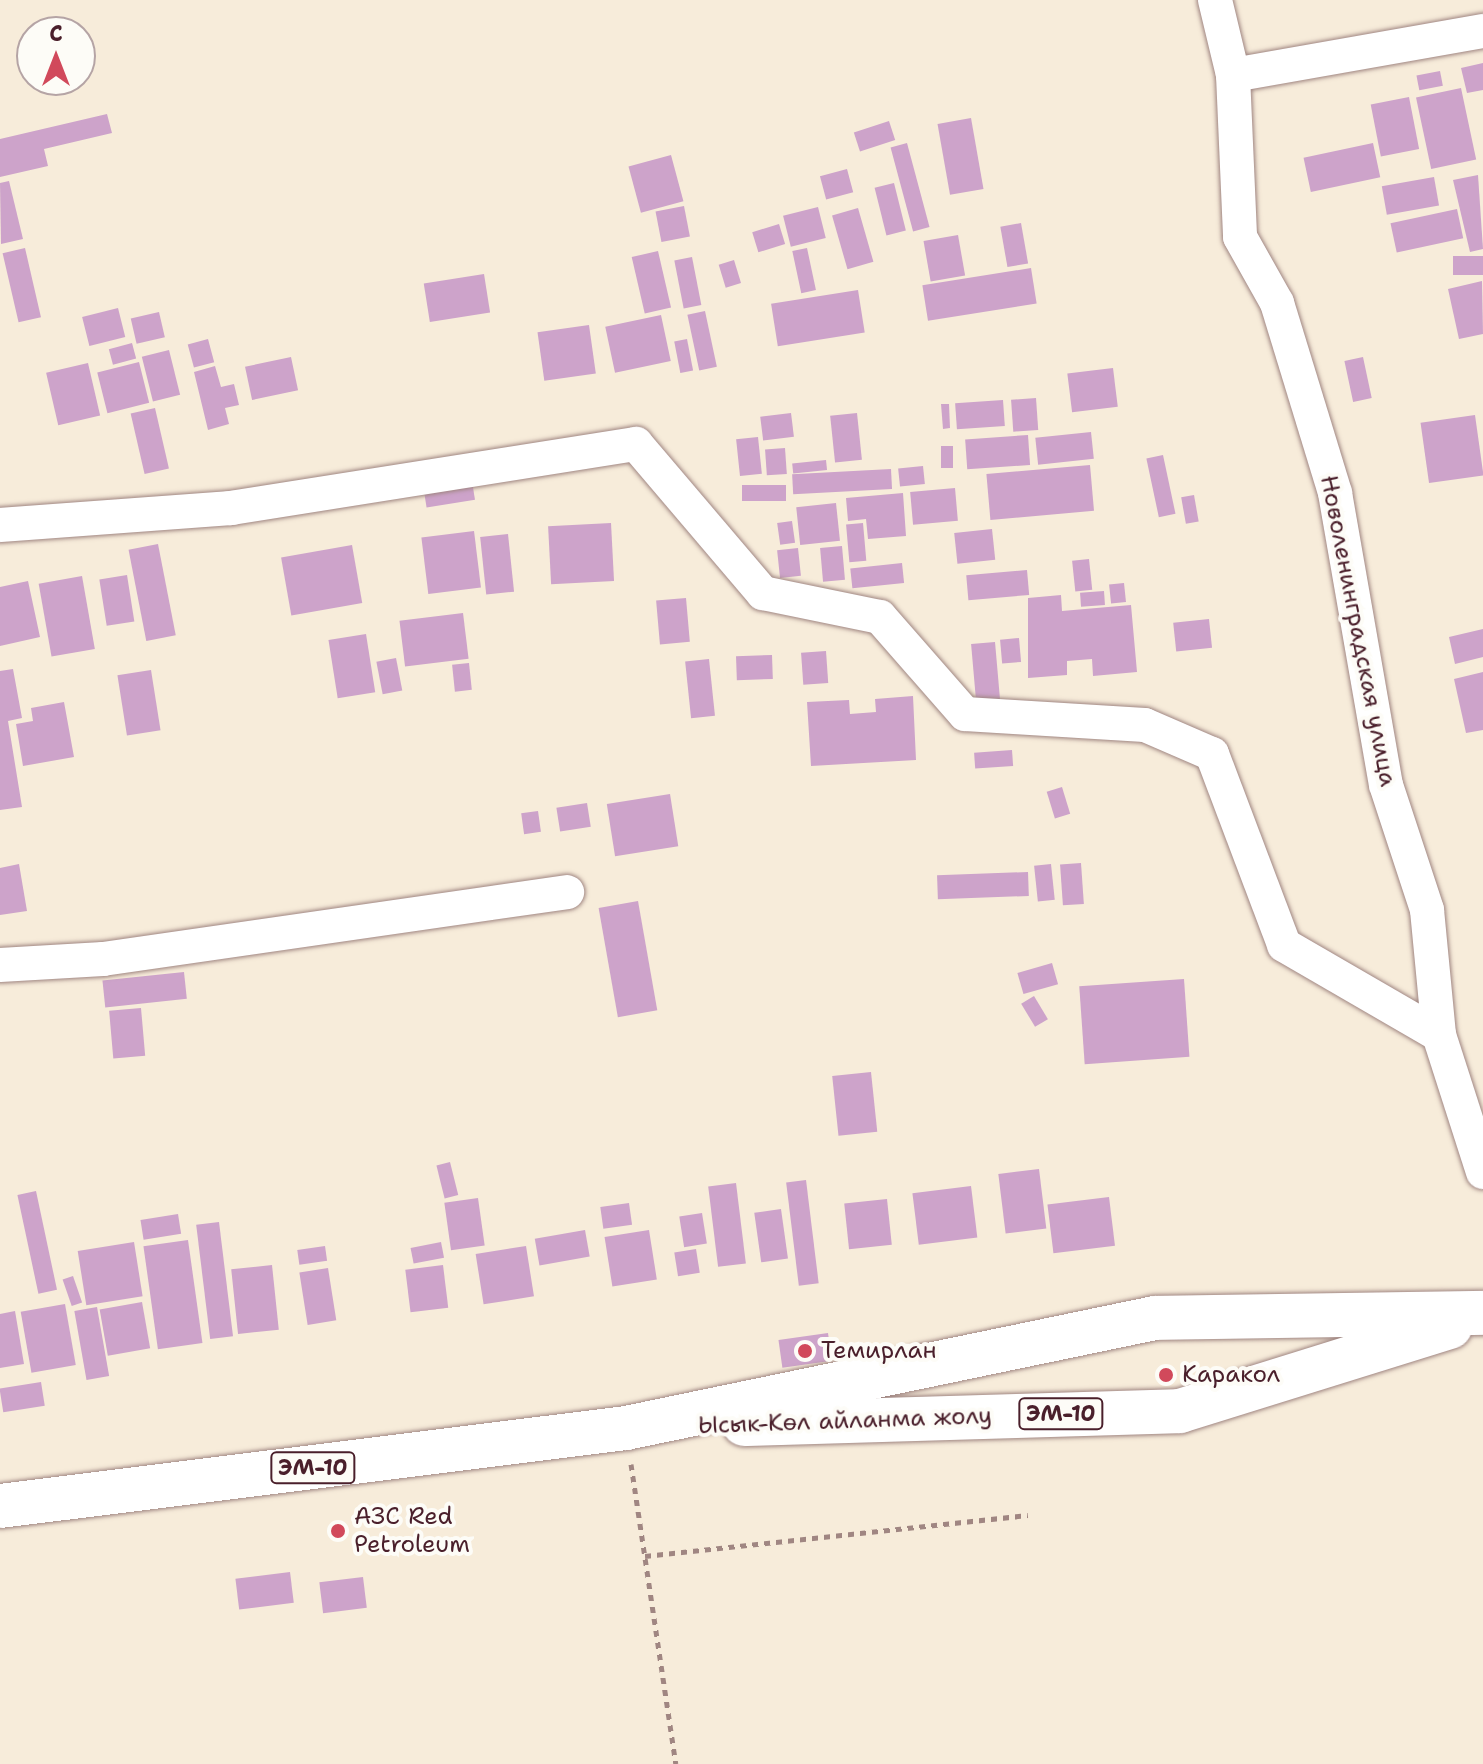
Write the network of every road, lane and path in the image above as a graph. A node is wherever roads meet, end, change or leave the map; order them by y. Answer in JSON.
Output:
{"nodes":[{"id":1,"x":1215,"y":0,"type":"edge"},
{"id":2,"x":1483,"y":31,"type":"edge"},
{"id":3,"x":1233,"y":75,"type":"junction"},
{"id":4,"x":0,"y":525,"type":"edge"},
{"id":5,"x":567,"y":892,"type":"dead end"},
{"id":6,"x":0,"y":965,"type":"edge"},
{"id":7,"x":1439,"y":1035,"type":"junction"},
{"id":8,"x":1483,"y":1172,"type":"edge"},
{"id":9,"x":1483,"y":1315,"type":"edge"},
{"id":10,"x":626,"y":1428,"type":"junction"},
{"id":11,"x":0,"y":1506,"type":"edge"},
{"id":12,"x":1028,"y":1515,"type":"dead end"},
{"id":13,"x":645,"y":1556,"type":"junction"},
{"id":14,"x":676,"y":1764,"type":"edge"}],
"edges":[{"from":1,"to":3,"type":"street","name":"Новоленинградская улица"},
{"from":2,"to":3,"type":"street"},
{"from":3,"to":7,"type":"street","name":"Новоленинградская улица"},
{"from":4,"to":7,"type":"street"},
{"from":5,"to":6,"type":"street"},
{"from":7,"to":8,"type":"street","name":"Новоленинградская улица"},
{"from":9,"to":10,"type":"highway","name":"Ысык-Көл айланма жолу","number":"ЭМ-10"},
{"from":9,"to":10,"type":"highway","name":"Ысык-Көл айланма жолу","number":"ЭМ-10"},
{"from":10,"to":11,"type":"highway","name":"Ысык-Көл айланма жолу","number":"ЭМ-10"},
{"from":10,"to":13,"type":"path"},
{"from":12,"to":13,"type":"path"},
{"from":13,"to":14,"type":"path"}]}
